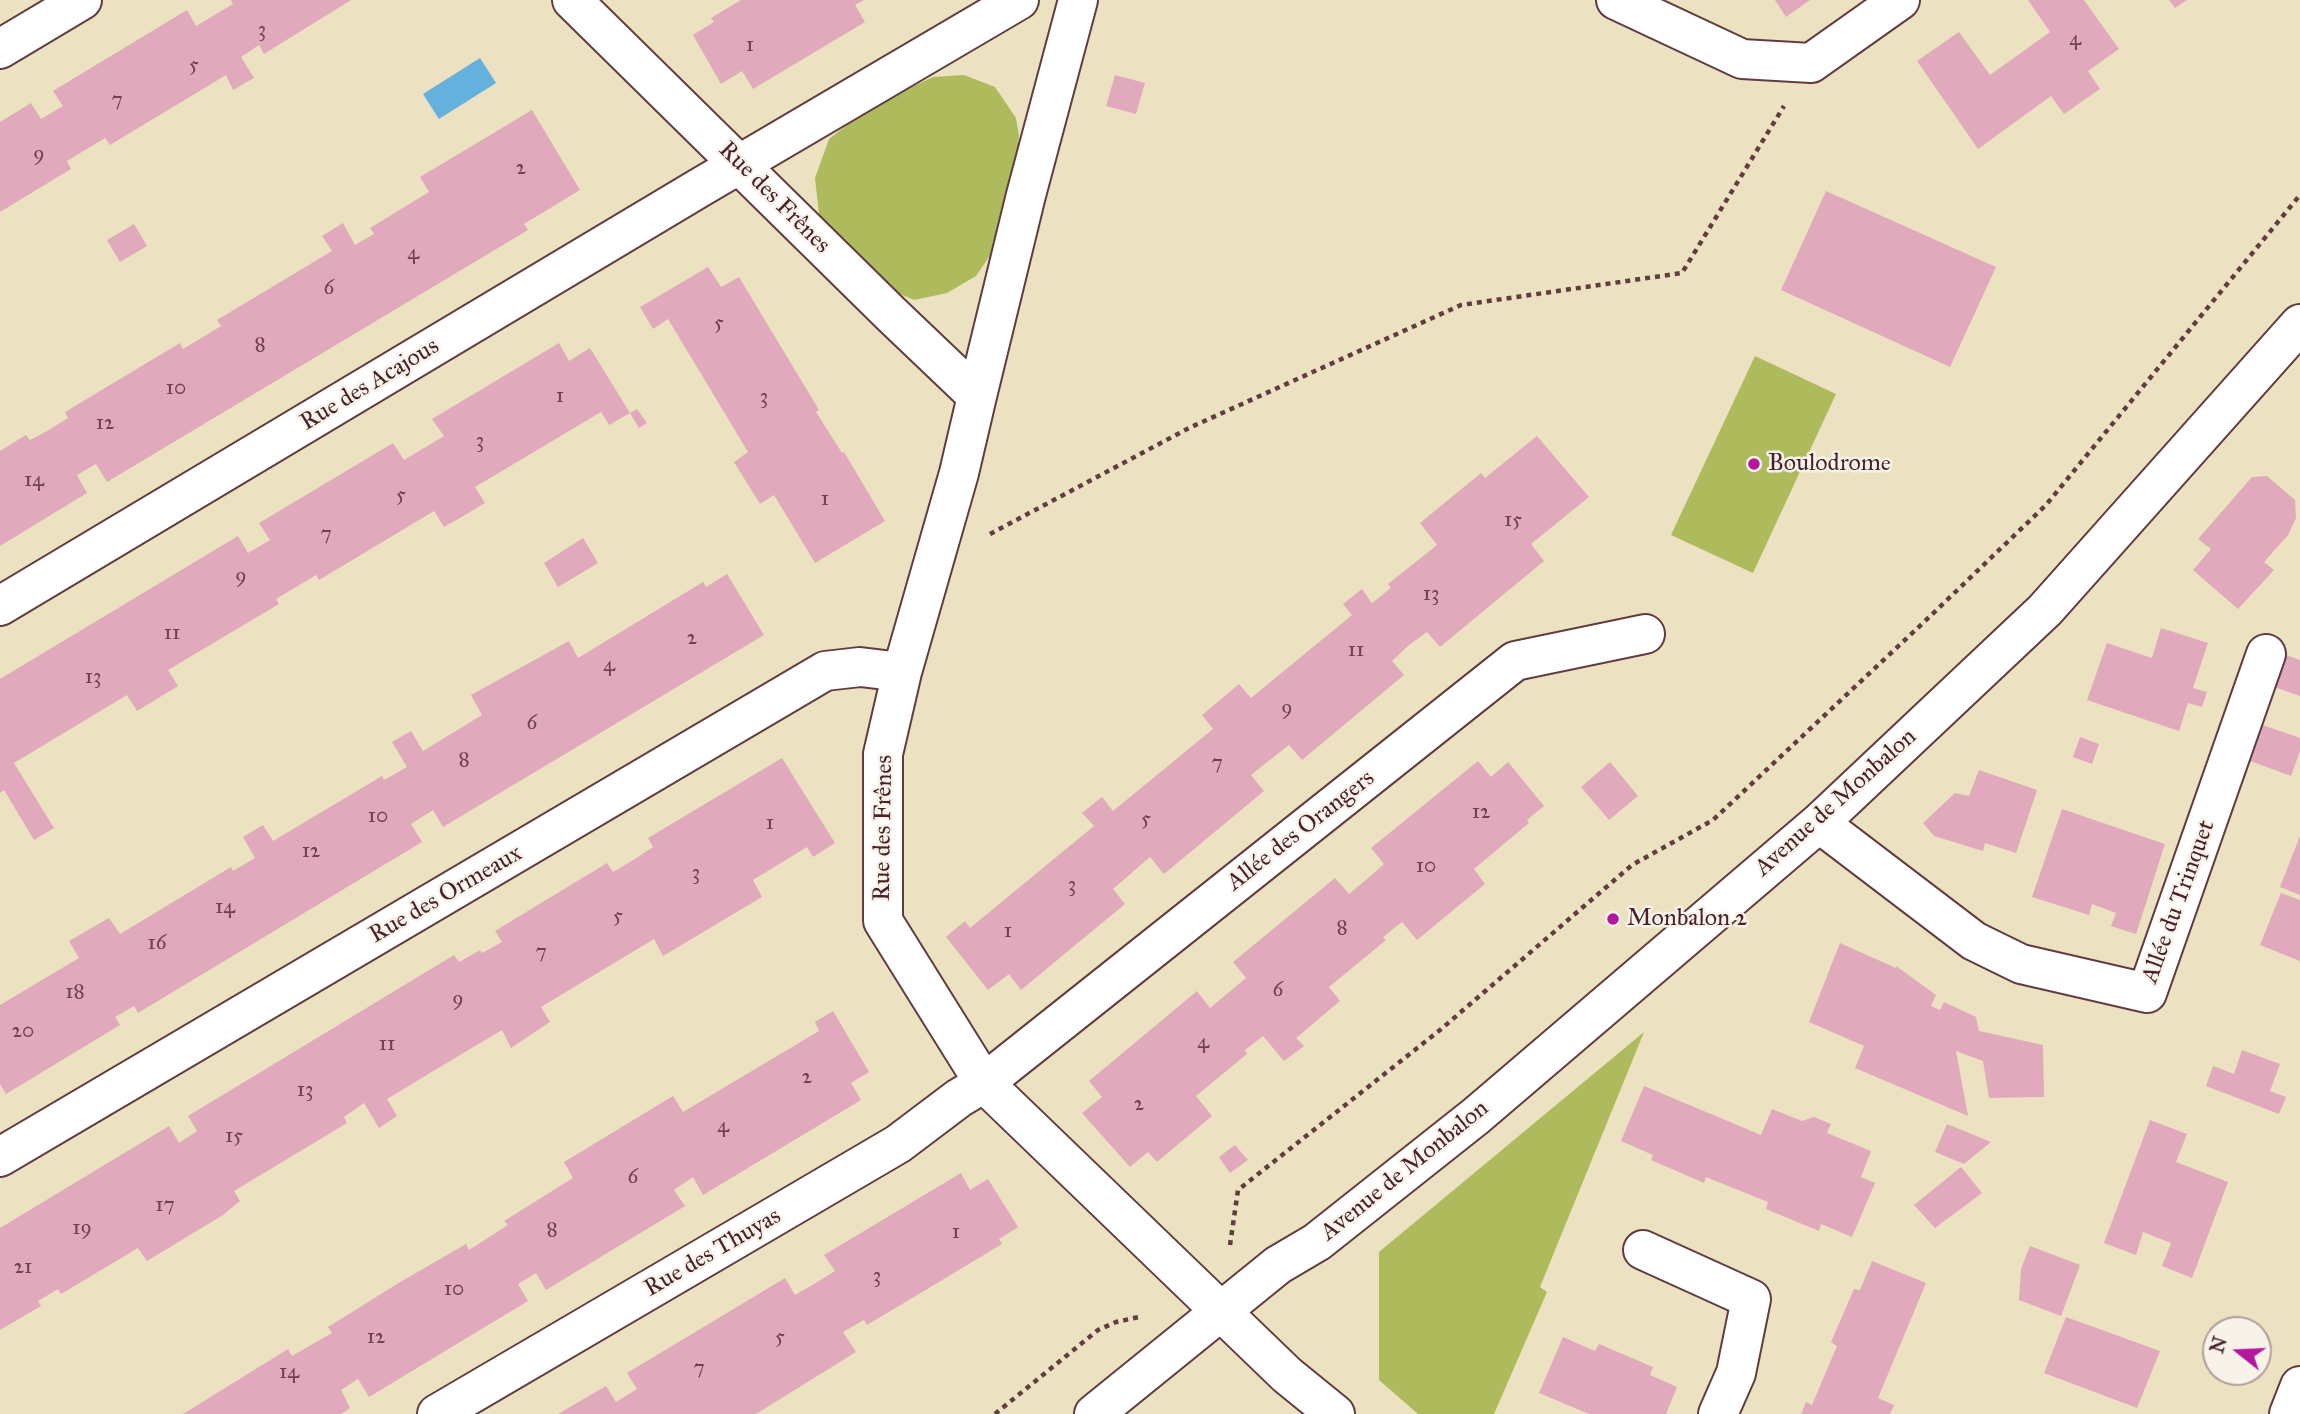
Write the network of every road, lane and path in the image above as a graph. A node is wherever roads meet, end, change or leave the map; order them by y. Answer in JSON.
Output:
{"nodes":[{"id":1,"x":82,"y":0,"type":"edge"},
{"id":2,"x":572,"y":0,"type":"edge"},
{"id":3,"x":1019,"y":0,"type":"edge"},
{"id":4,"x":1078,"y":0,"type":"edge"},
{"id":5,"x":1616,"y":0,"type":"edge"},
{"id":6,"x":1900,"y":0,"type":"edge"},
{"id":7,"x":0,"y":49,"type":"edge"},
{"id":8,"x":1811,"y":63,"type":"junction"},
{"id":9,"x":740,"y":164,"type":"junction"},
{"id":10,"x":2300,"y":195,"type":"edge"},
{"id":11,"x":2300,"y":324,"type":"edge"},
{"id":12,"x":977,"y":396,"type":"junction"},
{"id":13,"x":933,"y":564,"type":"junction"},
{"id":14,"x":0,"y":606,"type":"edge"},
{"id":15,"x":1645,"y":634,"type":"dead end"},
{"id":16,"x":2266,"y":654,"type":"dead end"},
{"id":17,"x":902,"y":672,"type":"junction"},
{"id":18,"x":1819,"y":823,"type":"junction"},
{"id":19,"x":984,"y":1083,"type":"junction"},
{"id":20,"x":0,"y":1157,"type":"edge"},
{"id":21,"x":1643,"y":1250,"type":"dead end"},
{"id":22,"x":1220,"y":1311,"type":"junction"},
{"id":23,"x":1142,"y":1316,"type":"dead end"},
{"id":24,"x":2300,"y":1386,"type":"edge"},
{"id":25,"x":437,"y":1414,"type":"edge"},
{"id":26,"x":995,"y":1414,"type":"edge"},
{"id":27,"x":1094,"y":1414,"type":"edge"},
{"id":28,"x":1335,"y":1414,"type":"edge"},
{"id":29,"x":1718,"y":1414,"type":"edge"},
{"id":30,"x":2289,"y":1414,"type":"edge"}],
"edges":[{"from":1,"to":7,"type":"street"},
{"from":2,"to":9,"type":"street","name":"Rue des Frênes"},
{"from":3,"to":9,"type":"street","name":"Rue des Acajous"},
{"from":4,"to":12,"type":"street","name":"Rue des Frênes"},
{"from":5,"to":8,"type":"street"},
{"from":6,"to":8,"type":"street"},
{"from":8,"to":13,"type":"path"},
{"from":9,"to":12,"type":"street","name":"Rue des Frênes"},
{"from":9,"to":14,"type":"street","name":"Rue des Acajous"},
{"from":10,"to":22,"type":"path"},
{"from":11,"to":18,"type":"street","name":"Avenue de Monbalon"},
{"from":12,"to":13,"type":"street","name":"Rue des Frênes"},
{"from":13,"to":17,"type":"street","name":"Rue des Frênes"},
{"from":15,"to":19,"type":"street","name":"Allée des Orangers"},
{"from":16,"to":18,"type":"street","name":"Allée du Trinquet"},
{"from":17,"to":19,"type":"street","name":"Rue des Frênes"},
{"from":17,"to":20,"type":"street","name":"Rue des Ormeaux"},
{"from":18,"to":22,"type":"street","name":"Avenue de Monbalon"},
{"from":19,"to":22,"type":"street","name":"Rue des Frênes"},
{"from":19,"to":25,"type":"street","name":"Rue des Thuyas"},
{"from":21,"to":29,"type":"street"},
{"from":22,"to":27,"type":"street","name":"Avenue de Monbalon"},
{"from":22,"to":28,"type":"street","name":"Rue des Frênes"},
{"from":23,"to":26,"type":"path"},
{"from":24,"to":30,"type":"street"}]}
